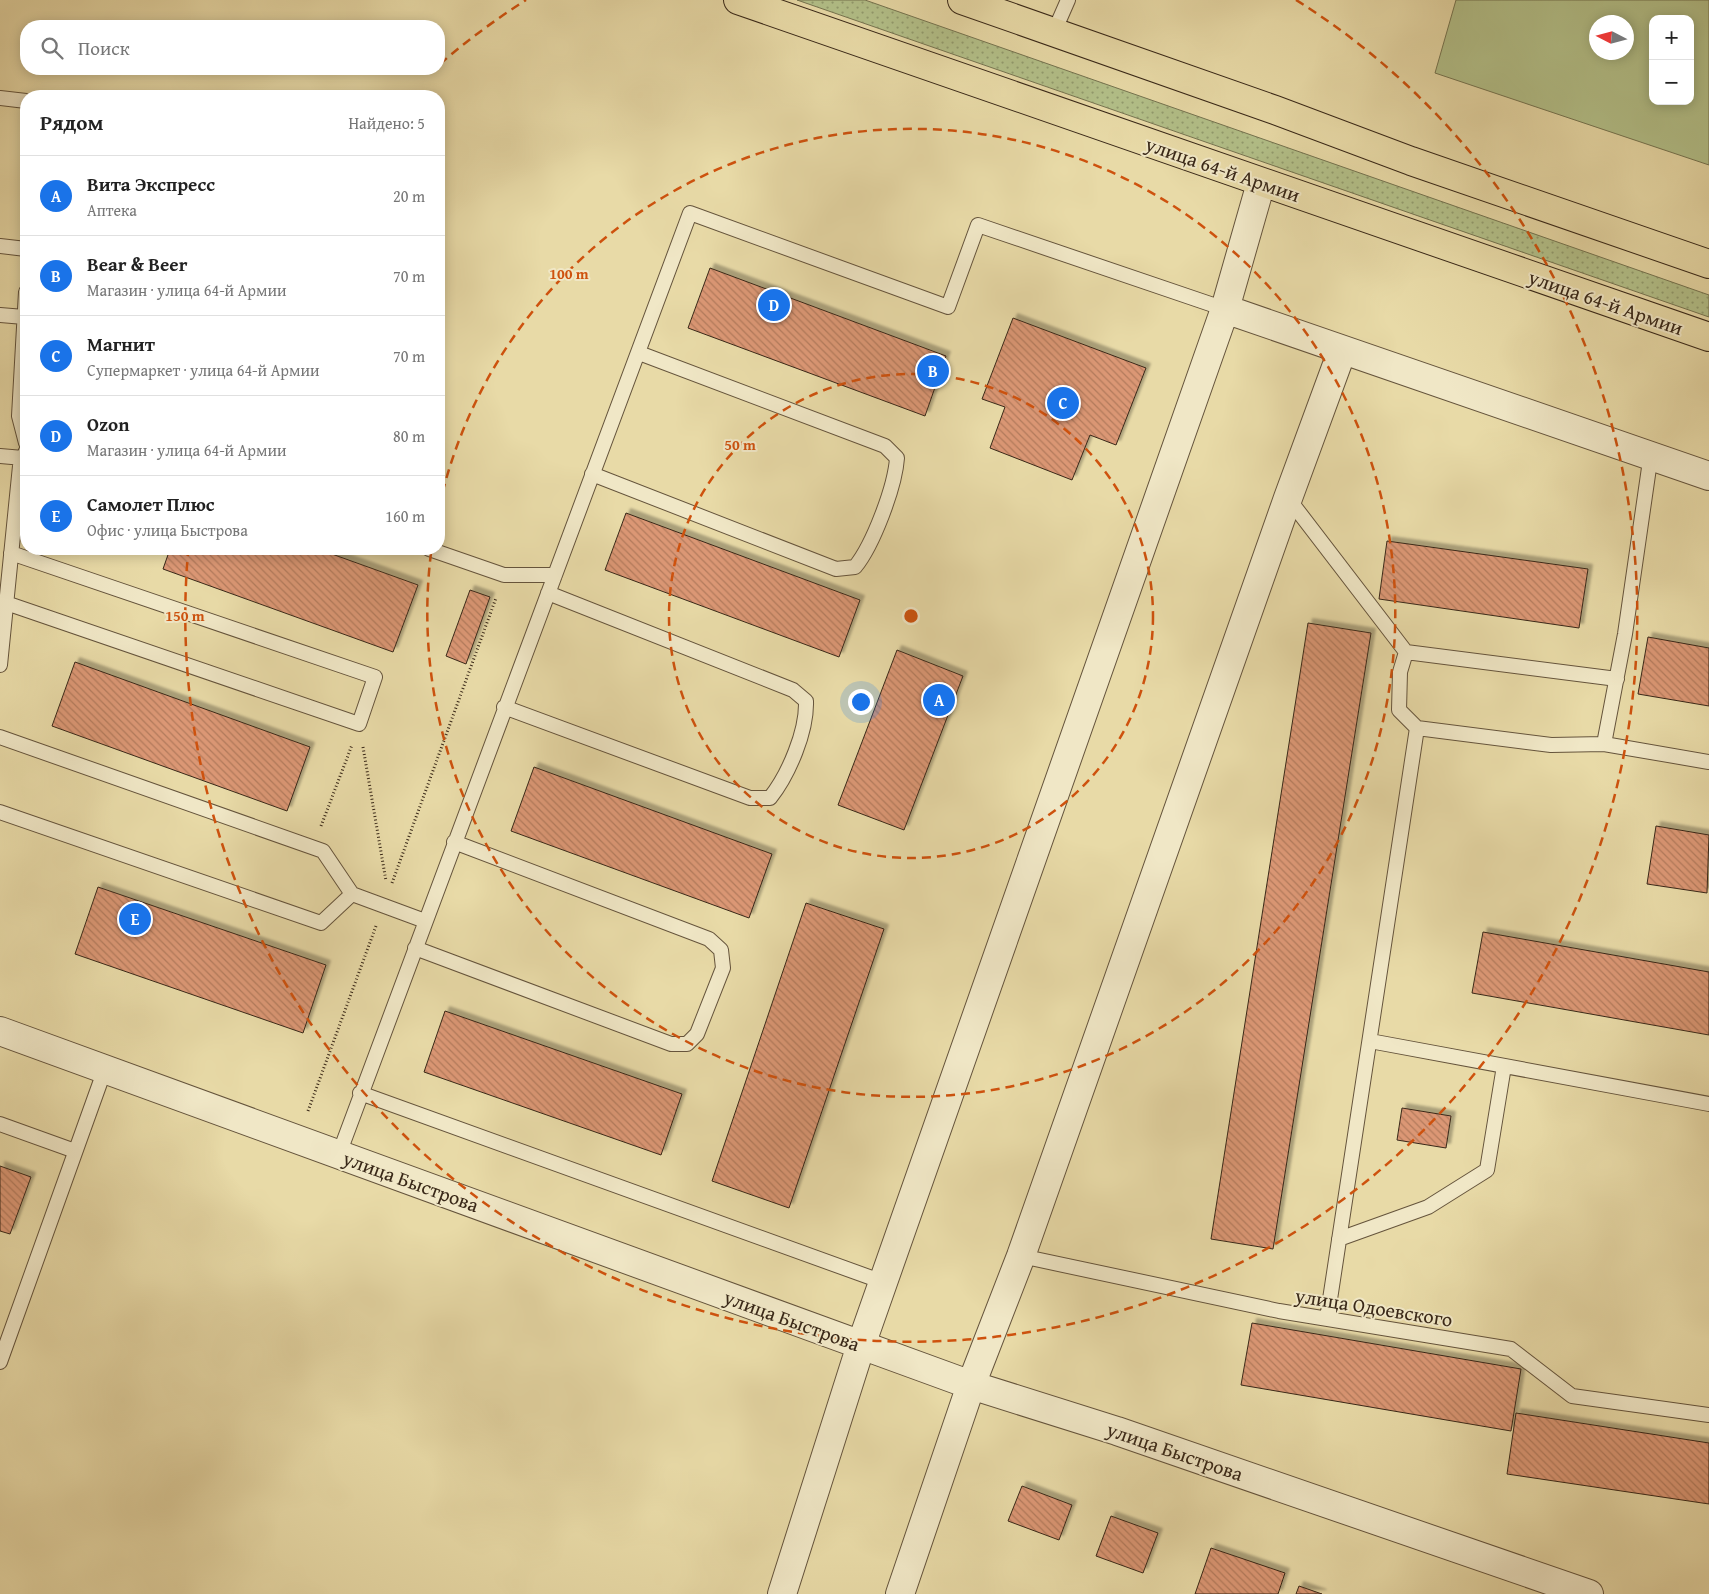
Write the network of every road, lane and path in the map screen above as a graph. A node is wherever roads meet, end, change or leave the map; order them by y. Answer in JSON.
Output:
{"nodes":[{"id":1,"x":738,"y":0,"type":"edge"},
{"id":2,"x":962,"y":0,"type":"edge"},
{"id":3,"x":1068,"y":0,"type":"edge"},
{"id":4,"x":1054,"y":32,"type":"junction"},
{"id":5,"x":0,"y":98,"type":"edge"},
{"id":6,"x":20,"y":100,"type":"edge"},
{"id":7,"x":1261,"y":183,"type":"junction"},
{"id":8,"x":0,"y":246,"type":"edge"},
{"id":9,"x":20,"y":248,"type":"edge"},
{"id":10,"x":1709,"y":264,"type":"edge"},
{"id":11,"x":1225,"y":309,"type":"junction"},
{"id":12,"x":0,"y":315,"type":"edge"},
{"id":13,"x":20,"y":317,"type":"edge"},
{"id":14,"x":1709,"y":338,"type":"edge"},
{"id":15,"x":1342,"y":351,"type":"junction"},
{"id":16,"x":638,"y":353,"type":"junction"},
{"id":17,"x":20,"y":383,"type":"edge"},
{"id":18,"x":20,"y":423,"type":"edge"},
{"id":19,"x":1651,"y":454,"type":"junction"},
{"id":20,"x":20,"y":455,"type":"edge"},
{"id":21,"x":0,"y":456,"type":"edge"},
{"id":22,"x":20,"y":466,"type":"edge"},
{"id":23,"x":592,"y":474,"type":"junction"},
{"id":24,"x":1709,"y":476,"type":"edge"},
{"id":25,"x":1288,"y":498,"type":"junction"},
{"id":26,"x":7,"y":526,"type":"edge"},
{"id":27,"x":11,"y":553,"type":"junction"},
{"id":28,"x":445,"y":555,"type":"edge"},
{"id":29,"x":504,"y":575,"type":"junction"},
{"id":30,"x":555,"y":575,"type":"junction"},
{"id":31,"x":548,"y":593,"type":"junction"},
{"id":32,"x":6,"y":603,"type":"junction"},
{"id":33,"x":1406,"y":652,"type":"junction"},
{"id":34,"x":0,"y":659,"type":"edge"},
{"id":35,"x":0,"y":665,"type":"edge"},
{"id":36,"x":1617,"y":679,"type":"junction"},
{"id":37,"x":504,"y":707,"type":"junction"},
{"id":38,"x":359,"y":724,"type":"junction"},
{"id":39,"x":1417,"y":728,"type":"junction"},
{"id":40,"x":0,"y":737,"type":"edge"},
{"id":41,"x":1604,"y":744,"type":"junction"},
{"id":42,"x":1709,"y":762,"type":"edge"},
{"id":43,"x":0,"y":812,"type":"edge"},
{"id":44,"x":454,"y":842,"type":"junction"},
{"id":45,"x":313,"y":848,"type":"junction"},
{"id":46,"x":352,"y":894,"type":"junction"},
{"id":47,"x":386,"y":899,"type":"junction"},
{"id":48,"x":425,"y":920,"type":"junction"},
{"id":49,"x":415,"y":948,"type":"junction"},
{"id":50,"x":0,"y":1031,"type":"edge"},
{"id":51,"x":1370,"y":1041,"type":"junction"},
{"id":52,"x":1504,"y":1066,"type":"junction"},
{"id":53,"x":105,"y":1069,"type":"junction"},
{"id":54,"x":360,"y":1093,"type":"junction"},
{"id":55,"x":1709,"y":1104,"type":"edge"},
{"id":56,"x":0,"y":1124,"type":"edge"},
{"id":57,"x":298,"y":1140,"type":"junction"},
{"id":58,"x":75,"y":1151,"type":"junction"},
{"id":59,"x":338,"y":1154,"type":"junction"},
{"id":60,"x":1339,"y":1238,"type":"junction"},
{"id":61,"x":1021,"y":1256,"type":"junction"},
{"id":62,"x":883,"y":1282,"type":"junction"},
{"id":63,"x":1327,"y":1319,"type":"junction"},
{"id":64,"x":4,"y":1340,"type":"edge"},
{"id":65,"x":862,"y":1345,"type":"junction"},
{"id":66,"x":0,"y":1362,"type":"edge"},
{"id":67,"x":971,"y":1385,"type":"junction"},
{"id":68,"x":1709,"y":1415,"type":"edge"},
{"id":69,"x":782,"y":1594,"type":"edge"},
{"id":70,"x":900,"y":1594,"type":"edge"},
{"id":71,"x":1588,"y":1594,"type":"edge"}],
"edges":[{"from":1,"to":7,"type":"highway","name":"улица 64-й Армии"},
{"from":2,"to":4,"type":"highway"},
{"from":3,"to":4,"type":"lane"},
{"from":4,"to":10,"type":"highway"},
{"from":5,"to":6,"type":"lane"},
{"from":7,"to":11,"type":"street"},
{"from":7,"to":14,"type":"highway","name":"улица 64-й Армии"},
{"from":8,"to":9,"type":"lane"},
{"from":11,"to":15,"type":"street"},
{"from":11,"to":16,"type":"lane"},
{"from":11,"to":62,"type":"street"},
{"from":12,"to":13,"type":"lane"},
{"from":15,"to":19,"type":"street"},
{"from":15,"to":25,"type":"street"},
{"from":16,"to":23,"type":"lane"},
{"from":16,"to":23,"type":"lane"},
{"from":17,"to":18,"type":"lane"},
{"from":19,"to":24,"type":"street"},
{"from":19,"to":36,"type":"lane"},
{"from":20,"to":21,"type":"lane"},
{"from":22,"to":26,"type":"lane"},
{"from":23,"to":30,"type":"lane"},
{"from":25,"to":33,"type":"lane"},
{"from":25,"to":61,"type":"street"},
{"from":26,"to":27,"type":"lane"},
{"from":27,"to":32,"type":"lane"},
{"from":27,"to":38,"type":"lane"},
{"from":28,"to":29,"type":"lane"},
{"from":29,"to":30,"type":"lane"},
{"from":29,"to":47,"type":"path"},
{"from":30,"to":31,"type":"lane"},
{"from":31,"to":37,"type":"lane"},
{"from":31,"to":37,"type":"lane"},
{"from":32,"to":34,"type":"lane"},
{"from":32,"to":38,"type":"lane"},
{"from":33,"to":36,"type":"lane"},
{"from":33,"to":39,"type":"lane"},
{"from":34,"to":35,"type":"lane"},
{"from":36,"to":41,"type":"lane"},
{"from":37,"to":44,"type":"lane"},
{"from":38,"to":45,"type":"path"},
{"from":38,"to":47,"type":"path"},
{"from":39,"to":41,"type":"lane"},
{"from":39,"to":51,"type":"lane"},
{"from":40,"to":45,"type":"lane"},
{"from":41,"to":42,"type":"lane"},
{"from":43,"to":46,"type":"lane"},
{"from":44,"to":48,"type":"lane"},
{"from":44,"to":49,"type":"lane"},
{"from":45,"to":46,"type":"lane"},
{"from":46,"to":47,"type":"lane"},
{"from":47,"to":48,"type":"lane"},
{"from":47,"to":57,"type":"path"},
{"from":48,"to":49,"type":"lane"},
{"from":49,"to":54,"type":"lane"},
{"from":50,"to":53,"type":"street","name":"улица Быстрова"},
{"from":51,"to":52,"type":"lane"},
{"from":51,"to":60,"type":"lane"},
{"from":52,"to":55,"type":"lane"},
{"from":52,"to":60,"type":"lane"},
{"from":53,"to":57,"type":"street","name":"улица Быстрова"},
{"from":53,"to":58,"type":"lane"},
{"from":54,"to":59,"type":"lane"},
{"from":54,"to":62,"type":"lane"},
{"from":56,"to":58,"type":"lane"},
{"from":57,"to":59,"type":"street","name":"улица Быстрова"},
{"from":58,"to":64,"type":"lane"},
{"from":59,"to":65,"type":"street","name":"улица Быстрова"},
{"from":60,"to":63,"type":"lane"},
{"from":61,"to":63,"type":"lane","name":"улица Одоевского"},
{"from":61,"to":67,"type":"street"},
{"from":62,"to":65,"type":"street"},
{"from":63,"to":68,"type":"lane","name":"улица Одоевского"},
{"from":64,"to":66,"type":"lane"},
{"from":65,"to":67,"type":"street","name":"улица Быстрова"},
{"from":65,"to":69,"type":"street"},
{"from":67,"to":70,"type":"street"},
{"from":67,"to":71,"type":"street","name":"улица Быстрова"}]}
